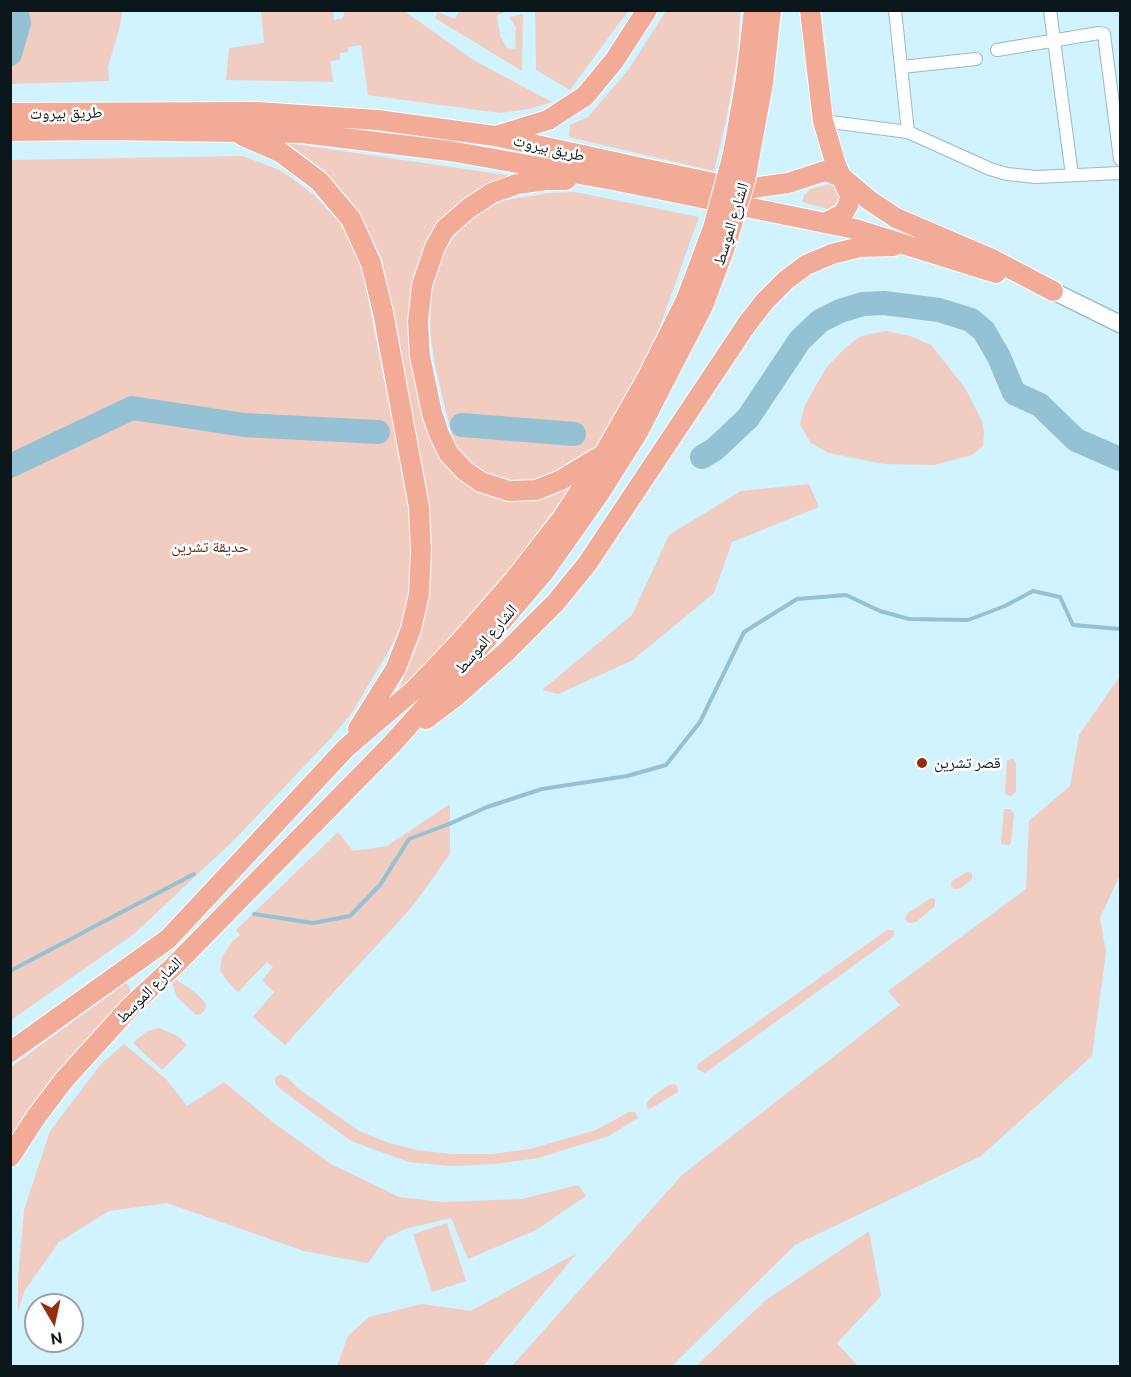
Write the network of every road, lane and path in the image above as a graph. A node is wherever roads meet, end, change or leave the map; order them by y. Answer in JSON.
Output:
{"nodes":[{"id":1,"x":647,"y":10,"type":"edge"},
{"id":2,"x":754,"y":10,"type":"edge"},
{"id":3,"x":771,"y":10,"type":"edge"},
{"id":4,"x":810,"y":10,"type":"edge"},
{"id":5,"x":895,"y":10,"type":"edge"},
{"id":6,"x":1050,"y":10,"type":"edge"},
{"id":7,"x":1054,"y":40,"type":"junction"},
{"id":8,"x":997,"y":50,"type":"dead end"},
{"id":9,"x":976,"y":59,"type":"dead end"},
{"id":10,"x":902,"y":67,"type":"junction"},
{"id":11,"x":755,"y":81,"type":"junction"},
{"id":12,"x":10,"y":113,"type":"edge"},
{"id":13,"x":823,"y":121,"type":"junction"},
{"id":14,"x":230,"y":130,"type":"junction"},
{"id":15,"x":10,"y":131,"type":"edge"},
{"id":16,"x":908,"y":132,"type":"junction"},
{"id":17,"x":495,"y":135,"type":"junction"},
{"id":18,"x":1120,"y":159,"type":"edge"},
{"id":19,"x":1120,"y":173,"type":"edge"},
{"id":20,"x":1072,"y":175,"type":"junction"},
{"id":21,"x":842,"y":177,"type":"junction"},
{"id":22,"x":613,"y":180,"type":"junction"},
{"id":23,"x":825,"y":223,"type":"junction"},
{"id":24,"x":908,"y":245,"type":"junction"},
{"id":25,"x":1053,"y":291,"type":"junction"},
{"id":26,"x":695,"y":303,"type":"junction"},
{"id":27,"x":1120,"y":324,"type":"edge"},
{"id":28,"x":604,"y":454,"type":"junction"},
{"id":29,"x":392,"y":744,"type":"junction"},
{"id":30,"x":346,"y":748,"type":"junction"},
{"id":31,"x":10,"y":1052,"type":"edge"},
{"id":32,"x":11,"y":1157,"type":"edge"}],
"edges":[{"from":1,"to":17,"type":"main road"},
{"from":2,"to":11,"type":"main road","name":"الشارع الموسط"},
{"from":3,"to":11,"type":"main road","name":"الشارع الموسط"},
{"from":4,"to":13,"type":"main road"},
{"from":5,"to":10,"type":"street"},
{"from":6,"to":7,"type":"street"},
{"from":7,"to":8,"type":"street"},
{"from":7,"to":18,"type":"street"},
{"from":7,"to":20,"type":"street"},
{"from":9,"to":10,"type":"street"},
{"from":10,"to":16,"type":"street"},
{"from":11,"to":26,"type":"main road","name":"الشارع الموسط","bridge":true},
{"from":12,"to":17,"type":"main road","name":"طريق بيروت"},
{"from":13,"to":16,"type":"street"},
{"from":13,"to":21,"type":"main road"},
{"from":14,"to":15,"type":"main road","name":"طريق بيروت"},
{"from":14,"to":22,"type":"main road","name":"طريق بيروت"},
{"from":14,"to":30,"type":"main road"},
{"from":16,"to":20,"type":"street"},
{"from":17,"to":21,"type":"main road","name":"طريق بيروت"},
{"from":19,"to":20,"type":"street"},
{"from":21,"to":23,"type":"main road"},
{"from":21,"to":25,"type":"main road","name":"طريق بيروت"},
{"from":22,"to":23,"type":"main road","name":"طريق بيروت"},
{"from":22,"to":28,"type":"main road"},
{"from":23,"to":24,"type":"main road","name":"طريق بيروت"},
{"from":24,"to":25,"type":"main road","name":"طريق بيروت"},
{"from":24,"to":29,"type":"main road"},
{"from":25,"to":27,"type":"street","name":"طريق بيروت"},
{"from":26,"to":28,"type":"main road","name":"الشارع الموسط"},
{"from":26,"to":29,"type":"main road","name":"الشارع الموسط"},
{"from":28,"to":30,"type":"main road","name":"الشارع الموسط"},
{"from":29,"to":32,"type":"main road","name":"الشارع الموسط"},
{"from":30,"to":31,"type":"main road","name":"الشارع الموسط"}]}
